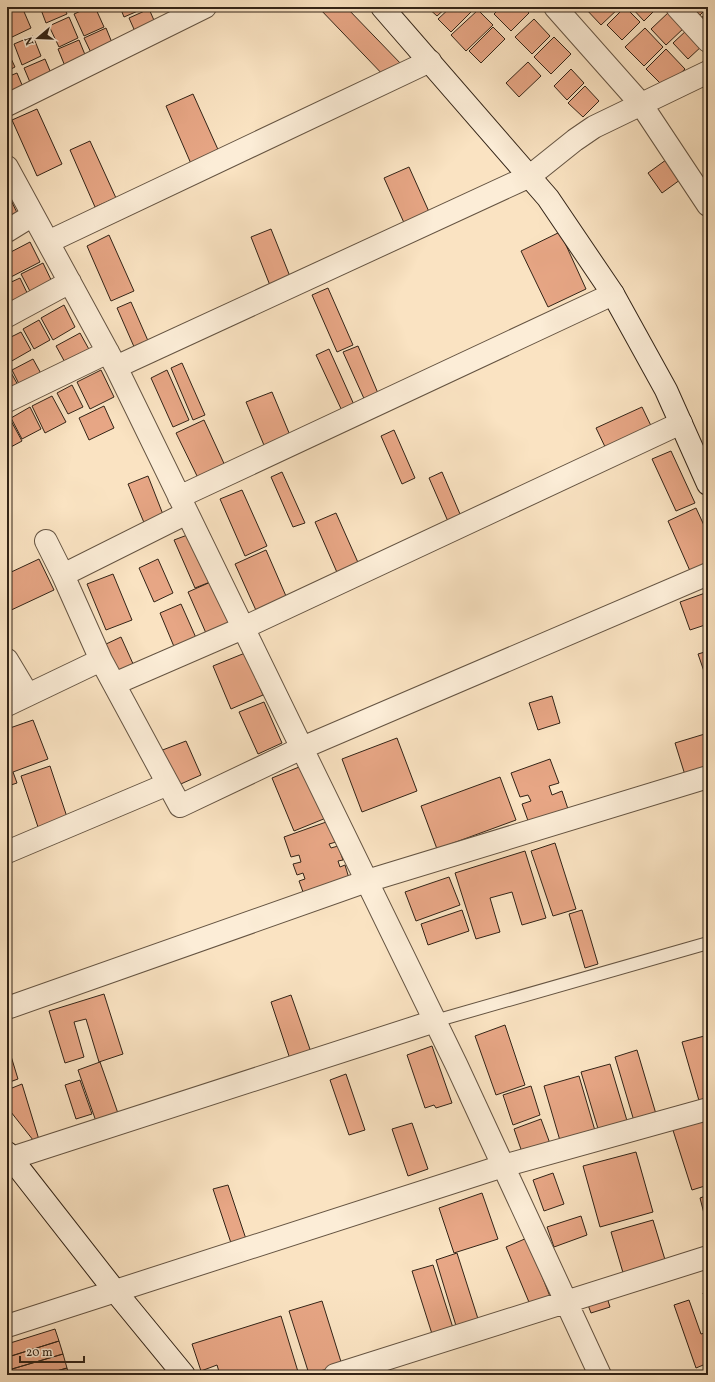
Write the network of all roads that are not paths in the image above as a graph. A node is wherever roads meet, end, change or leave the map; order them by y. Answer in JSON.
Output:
{"nodes":[{"id":1,"x":205,"y":7,"type":"edge"},
{"id":2,"x":382,"y":7,"type":"edge"},
{"id":3,"x":555,"y":7,"type":"edge"},
{"id":4,"x":677,"y":7,"type":"edge"},
{"id":5,"x":708,"y":41,"type":"edge"},
{"id":6,"x":430,"y":61,"type":"junction"},
{"id":7,"x":708,"y":72,"type":"edge"},
{"id":8,"x":641,"y":104,"type":"junction"},
{"id":9,"x":7,"y":105,"type":"edge"},
{"id":10,"x":7,"y":167,"type":"edge"},
{"id":11,"x":530,"y":176,"type":"junction"},
{"id":12,"x":708,"y":205,"type":"edge"},
{"id":13,"x":33,"y":215,"type":"junction"},
{"id":14,"x":7,"y":230,"type":"edge"},
{"id":15,"x":48,"y":242,"type":"junction"},
{"id":16,"x":70,"y":282,"type":"junction"},
{"id":17,"x":613,"y":294,"type":"junction"},
{"id":18,"x":7,"y":316,"type":"edge"},
{"id":19,"x":112,"y":360,"type":"junction"},
{"id":20,"x":7,"y":401,"type":"edge"},
{"id":21,"x":680,"y":423,"type":"junction"},
{"id":22,"x":706,"y":474,"type":"edge"},
{"id":23,"x":183,"y":505,"type":"junction"},
{"id":24,"x":46,"y":541,"type":"dead end"},
{"id":25,"x":708,"y":574,"type":"edge"},
{"id":26,"x":64,"y":575,"type":"junction"},
{"id":27,"x":243,"y":628,"type":"junction"},
{"id":28,"x":7,"y":660,"type":"edge"},
{"id":29,"x":101,"y":660,"type":"junction"},
{"id":30,"x":114,"y":684,"type":"junction"},
{"id":31,"x":28,"y":695,"type":"junction"},
{"id":32,"x":7,"y":705,"type":"edge"},
{"id":33,"x":302,"y":748,"type":"junction"},
{"id":34,"x":708,"y":777,"type":"edge"},
{"id":35,"x":168,"y":784,"type":"junction"},
{"id":36,"x":7,"y":852,"type":"edge"},
{"id":37,"x":367,"y":881,"type":"junction"},
{"id":38,"x":708,"y":943,"type":"edge"},
{"id":39,"x":7,"y":1008,"type":"edge"},
{"id":40,"x":436,"y":1021,"type":"junction"},
{"id":41,"x":708,"y":1109,"type":"edge"},
{"id":42,"x":9,"y":1156,"type":"edge"},
{"id":43,"x":503,"y":1166,"type":"junction"},
{"id":44,"x":708,"y":1257,"type":"edge"},
{"id":45,"x":115,"y":1291,"type":"junction"},
{"id":46,"x":565,"y":1301,"type":"junction"},
{"id":47,"x":7,"y":1326,"type":"edge"},
{"id":48,"x":184,"y":1375,"type":"edge"},
{"id":49,"x":335,"y":1375,"type":"edge"},
{"id":50,"x":600,"y":1375,"type":"edge"}],
"edges":[{"from":1,"to":9,"type":"street"},
{"from":2,"to":6,"type":"street"},
{"from":3,"to":8,"type":"street"},
{"from":4,"to":5,"type":"street"},
{"from":6,"to":11,"type":"street"},
{"from":6,"to":15,"type":"street"},
{"from":7,"to":8,"type":"street"},
{"from":8,"to":11,"type":"street"},
{"from":8,"to":12,"type":"street"},
{"from":10,"to":13,"type":"street"},
{"from":11,"to":17,"type":"street"},
{"from":11,"to":19,"type":"street"},
{"from":13,"to":14,"type":"street"},
{"from":13,"to":15,"type":"street"},
{"from":15,"to":16,"type":"street"},
{"from":16,"to":18,"type":"street"},
{"from":16,"to":19,"type":"street"},
{"from":17,"to":21,"type":"street"},
{"from":17,"to":23,"type":"street"},
{"from":19,"to":20,"type":"street"},
{"from":19,"to":23,"type":"street"},
{"from":21,"to":22,"type":"street"},
{"from":21,"to":27,"type":"street"},
{"from":23,"to":26,"type":"street"},
{"from":23,"to":27,"type":"street"},
{"from":24,"to":26,"type":"street"},
{"from":25,"to":33,"type":"street"},
{"from":26,"to":29,"type":"street"},
{"from":27,"to":30,"type":"street"},
{"from":27,"to":33,"type":"street"},
{"from":28,"to":31,"type":"street"},
{"from":29,"to":30,"type":"street"},
{"from":29,"to":31,"type":"street"},
{"from":30,"to":35,"type":"street"},
{"from":31,"to":32,"type":"street"},
{"from":33,"to":35,"type":"street"},
{"from":33,"to":37,"type":"street"},
{"from":34,"to":37,"type":"street"},
{"from":35,"to":36,"type":"street"},
{"from":37,"to":39,"type":"street"},
{"from":37,"to":40,"type":"street"},
{"from":38,"to":40,"type":"lane"},
{"from":40,"to":42,"type":"street"},
{"from":40,"to":43,"type":"street"},
{"from":41,"to":43,"type":"street"},
{"from":42,"to":45,"type":"street"},
{"from":43,"to":45,"type":"street"},
{"from":43,"to":46,"type":"street"},
{"from":44,"to":46,"type":"street"},
{"from":45,"to":47,"type":"street"},
{"from":45,"to":48,"type":"street"},
{"from":46,"to":49,"type":"street"},
{"from":46,"to":50,"type":"street"}]}
